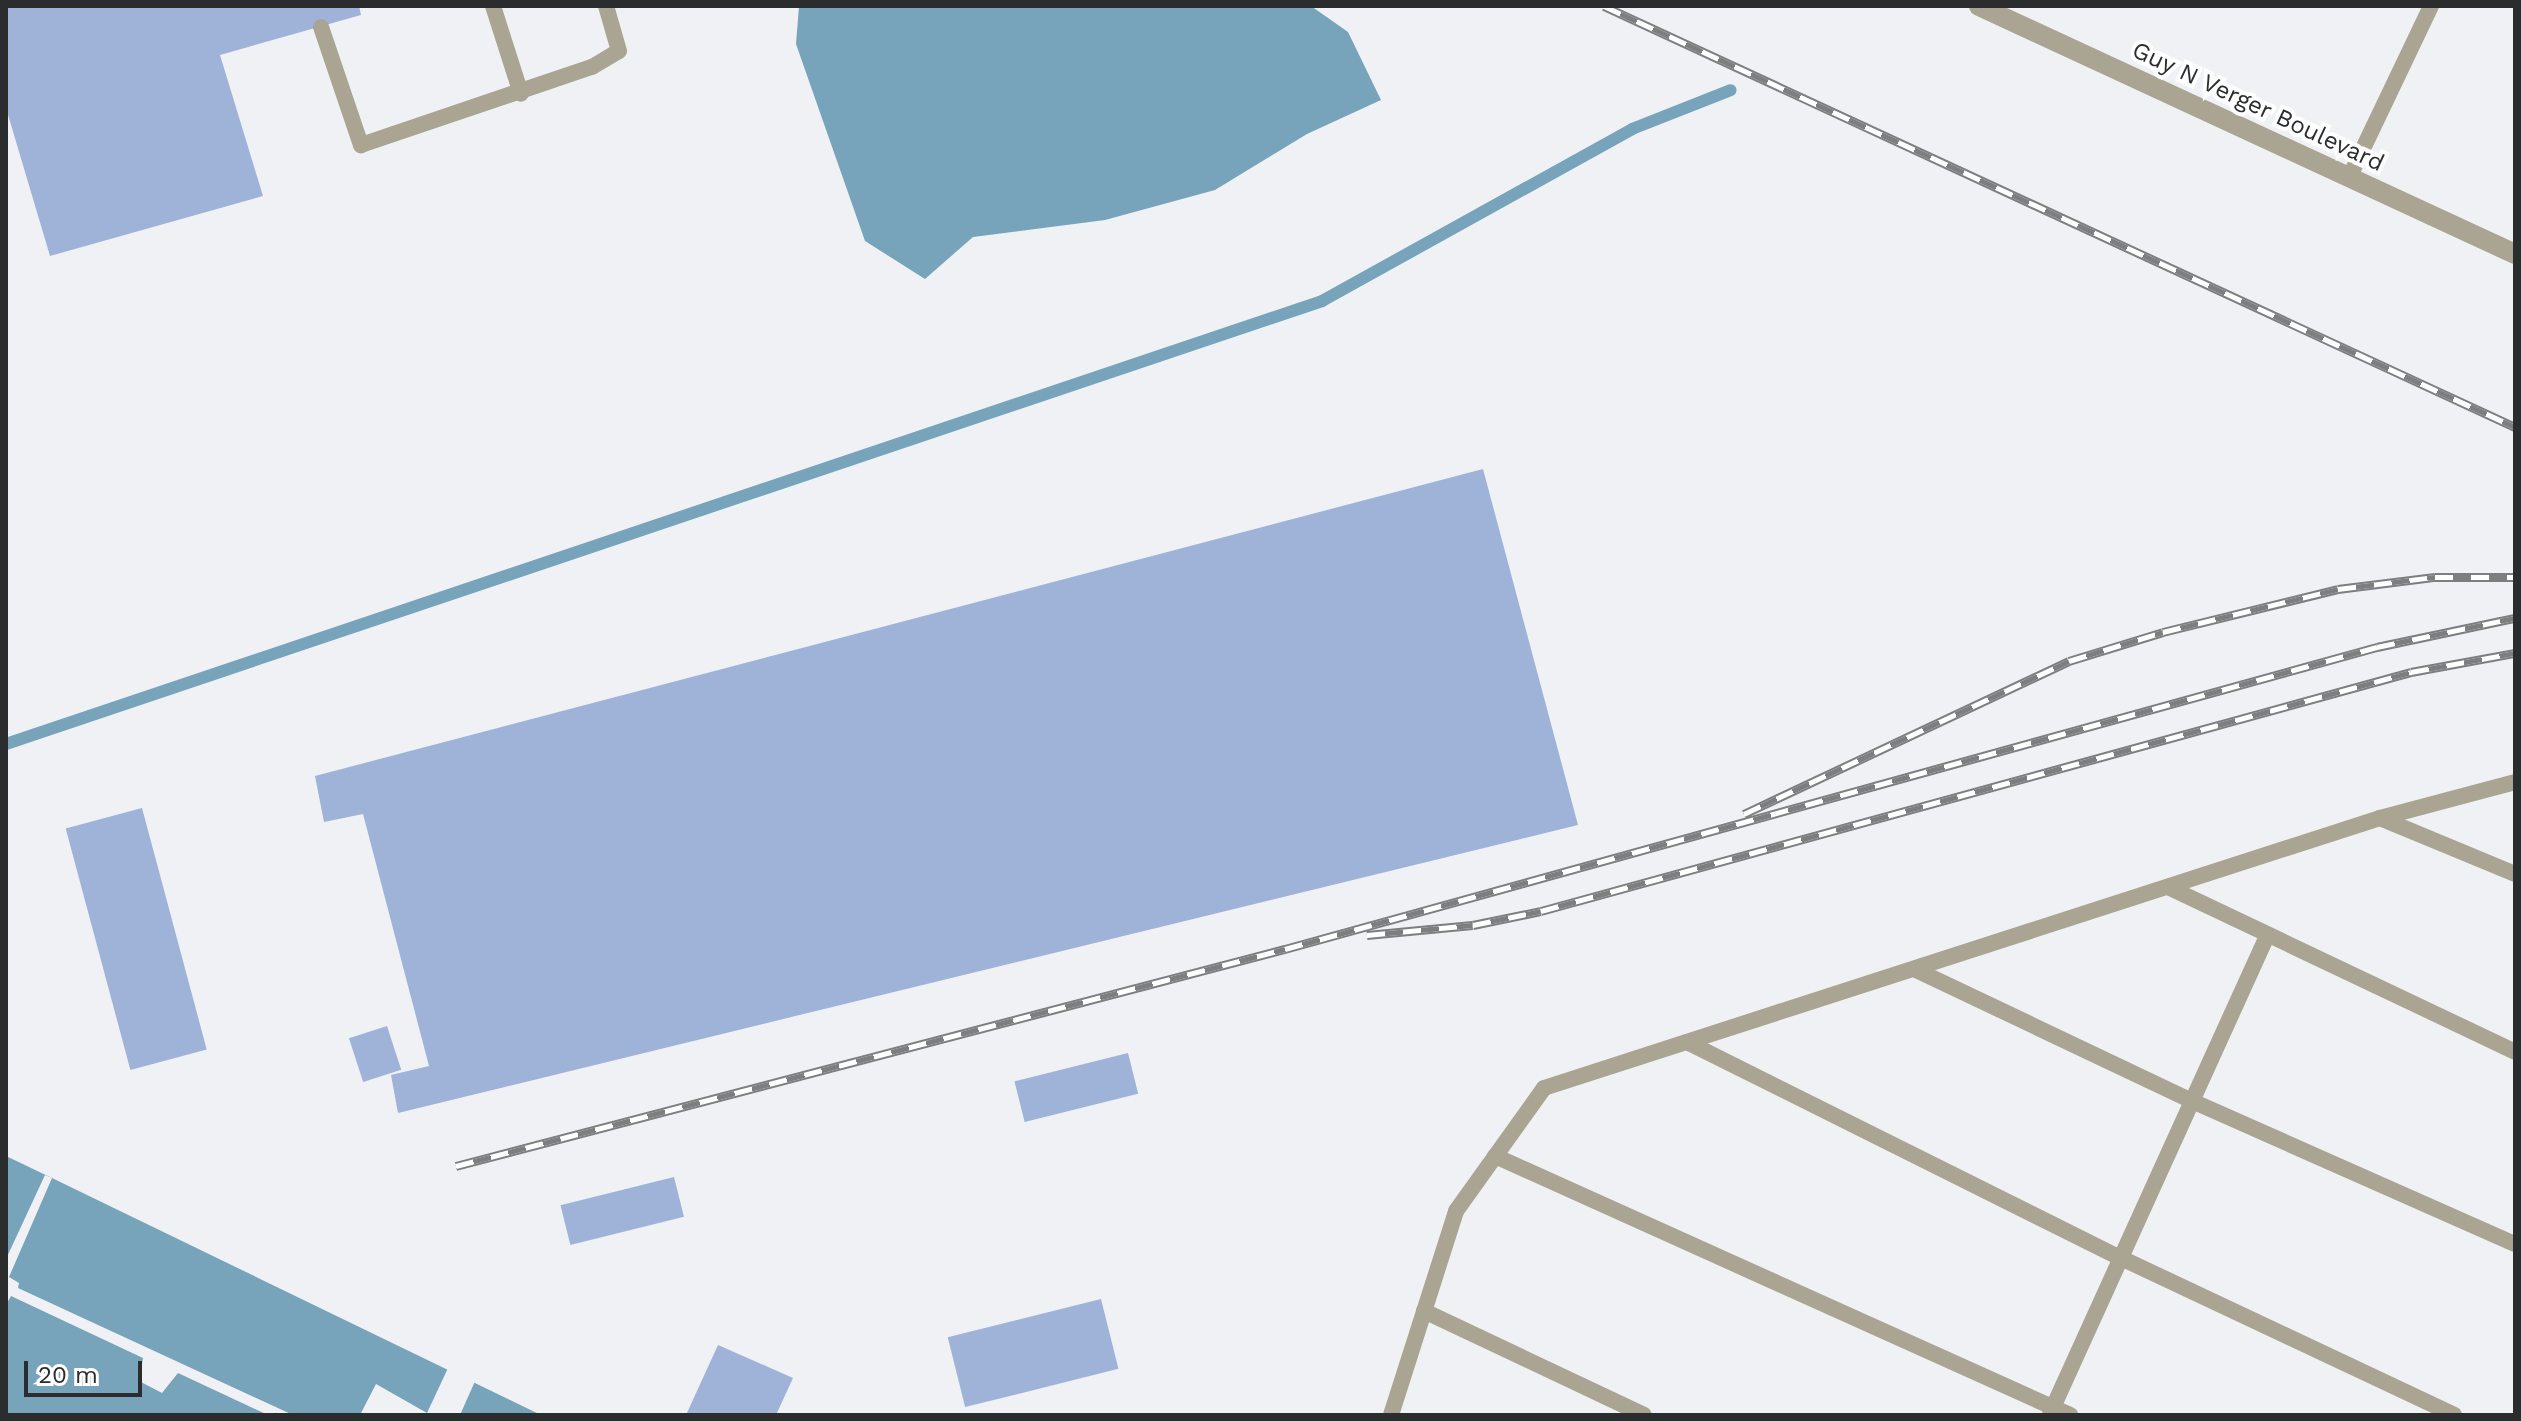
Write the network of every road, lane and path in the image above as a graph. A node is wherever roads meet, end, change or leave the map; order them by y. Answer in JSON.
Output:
{"nodes":[{"id":1,"x":493,"y":6,"type":"edge"},
{"id":2,"x":606,"y":6,"type":"edge"},
{"id":3,"x":1979,"y":6,"type":"edge"},
{"id":4,"x":2431,"y":6,"type":"edge"},
{"id":5,"x":321,"y":27,"type":"dead end"},
{"id":6,"x":521,"y":94,"type":"junction"},
{"id":7,"x":2349,"y":178,"type":"junction"},
{"id":8,"x":2515,"y":254,"type":"edge"},
{"id":9,"x":2515,"y":782,"type":"edge"},
{"id":10,"x":2380,"y":818,"type":"junction"},
{"id":11,"x":2515,"y":874,"type":"edge"},
{"id":12,"x":2168,"y":887,"type":"junction"},
{"id":13,"x":2267,"y":936,"type":"junction"},
{"id":14,"x":1914,"y":969,"type":"junction"},
{"id":15,"x":1687,"y":1042,"type":"junction"},
{"id":16,"x":2515,"y":1052,"type":"edge"},
{"id":17,"x":2192,"y":1101,"type":"junction"},
{"id":18,"x":1495,"y":1156,"type":"junction"},
{"id":19,"x":2515,"y":1244,"type":"edge"},
{"id":20,"x":2121,"y":1258,"type":"junction"},
{"id":21,"x":1424,"y":1311,"type":"junction"},
{"id":22,"x":2052,"y":1411,"type":"edge"},
{"id":23,"x":1391,"y":1415,"type":"edge"},
{"id":24,"x":1644,"y":1415,"type":"edge"},
{"id":25,"x":2070,"y":1415,"type":"edge"},
{"id":26,"x":2454,"y":1415,"type":"edge"}],
"edges":[{"from":1,"to":6,"type":"lane"},
{"from":2,"to":6,"type":"lane"},
{"from":3,"to":7,"type":"street","name":"Guy N Verger Boulevard"},
{"from":4,"to":7,"type":"lane"},
{"from":5,"to":6,"type":"lane"},
{"from":7,"to":8,"type":"street","name":"Guy N Verger Boulevard"},
{"from":9,"to":10,"type":"lane"},
{"from":10,"to":11,"type":"lane"},
{"from":10,"to":12,"type":"lane"},
{"from":12,"to":13,"type":"lane"},
{"from":12,"to":14,"type":"lane"},
{"from":13,"to":16,"type":"lane"},
{"from":13,"to":17,"type":"lane"},
{"from":14,"to":15,"type":"lane"},
{"from":14,"to":17,"type":"lane"},
{"from":15,"to":18,"type":"lane"},
{"from":15,"to":20,"type":"lane"},
{"from":17,"to":19,"type":"lane"},
{"from":17,"to":20,"type":"lane"},
{"from":18,"to":21,"type":"lane"},
{"from":18,"to":22,"type":"lane"},
{"from":20,"to":22,"type":"lane"},
{"from":20,"to":26,"type":"lane"},
{"from":21,"to":23,"type":"lane"},
{"from":21,"to":24,"type":"lane"},
{"from":22,"to":25,"type":"lane"}]}
